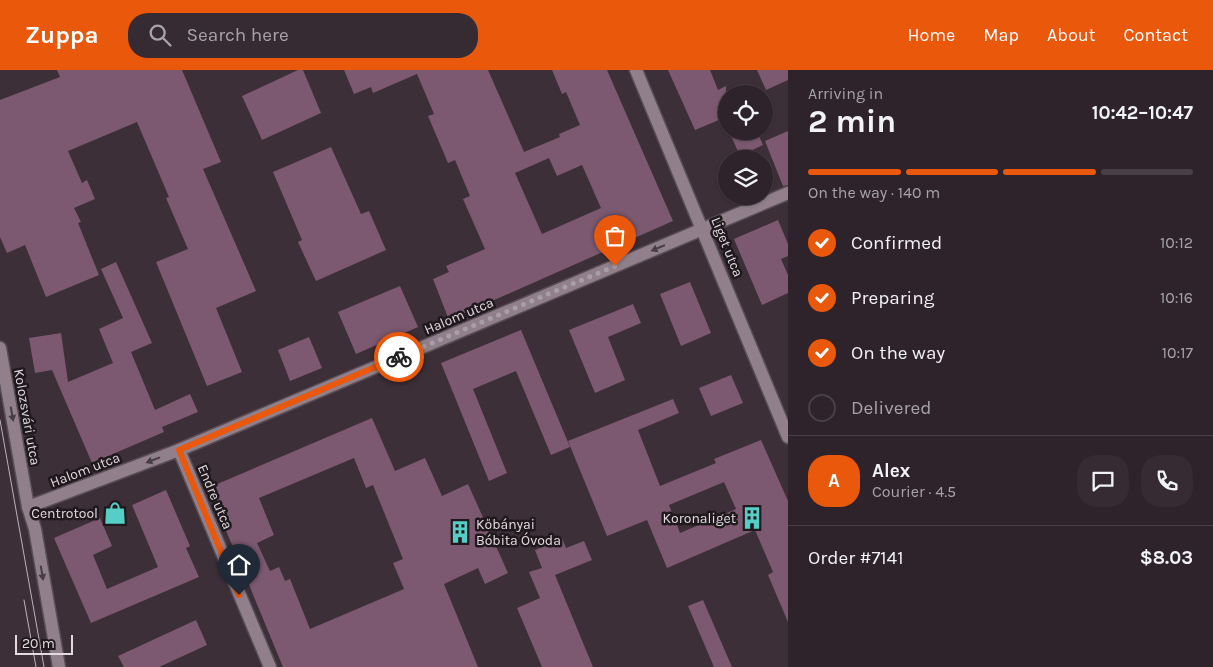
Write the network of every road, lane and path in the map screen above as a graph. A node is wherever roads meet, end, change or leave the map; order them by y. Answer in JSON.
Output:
{"nodes":[{"id":1,"x":636,"y":70,"type":"edge"},
{"id":2,"x":788,"y":193,"type":"edge"},
{"id":3,"x":703,"y":228,"type":"junction"},
{"id":4,"x":0,"y":348,"type":"edge"},
{"id":5,"x":788,"y":437,"type":"edge"},
{"id":6,"x":179,"y":450,"type":"junction"},
{"id":7,"x":28,"y":507,"type":"junction"},
{"id":8,"x":58,"y":667,"type":"edge"},
{"id":9,"x":270,"y":667,"type":"edge"}],
"edges":[{"from":1,"to":3,"type":"street","name":"Liget utca"},
{"from":2,"to":3,"type":"street","name":"Halom utca"},
{"from":3,"to":5,"type":"street","name":"Liget utca"},
{"from":3,"to":6,"type":"street","name":"Halom utca","one_way":true},
{"from":4,"to":7,"type":"street","name":"Kolozsvári utca","one_way":true},
{"from":6,"to":7,"type":"street","name":"Halom utca","one_way":true},
{"from":6,"to":9,"type":"street","name":"Endre utca"},
{"from":7,"to":8,"type":"street","name":"Kolozsvári utca","one_way":true}]}
